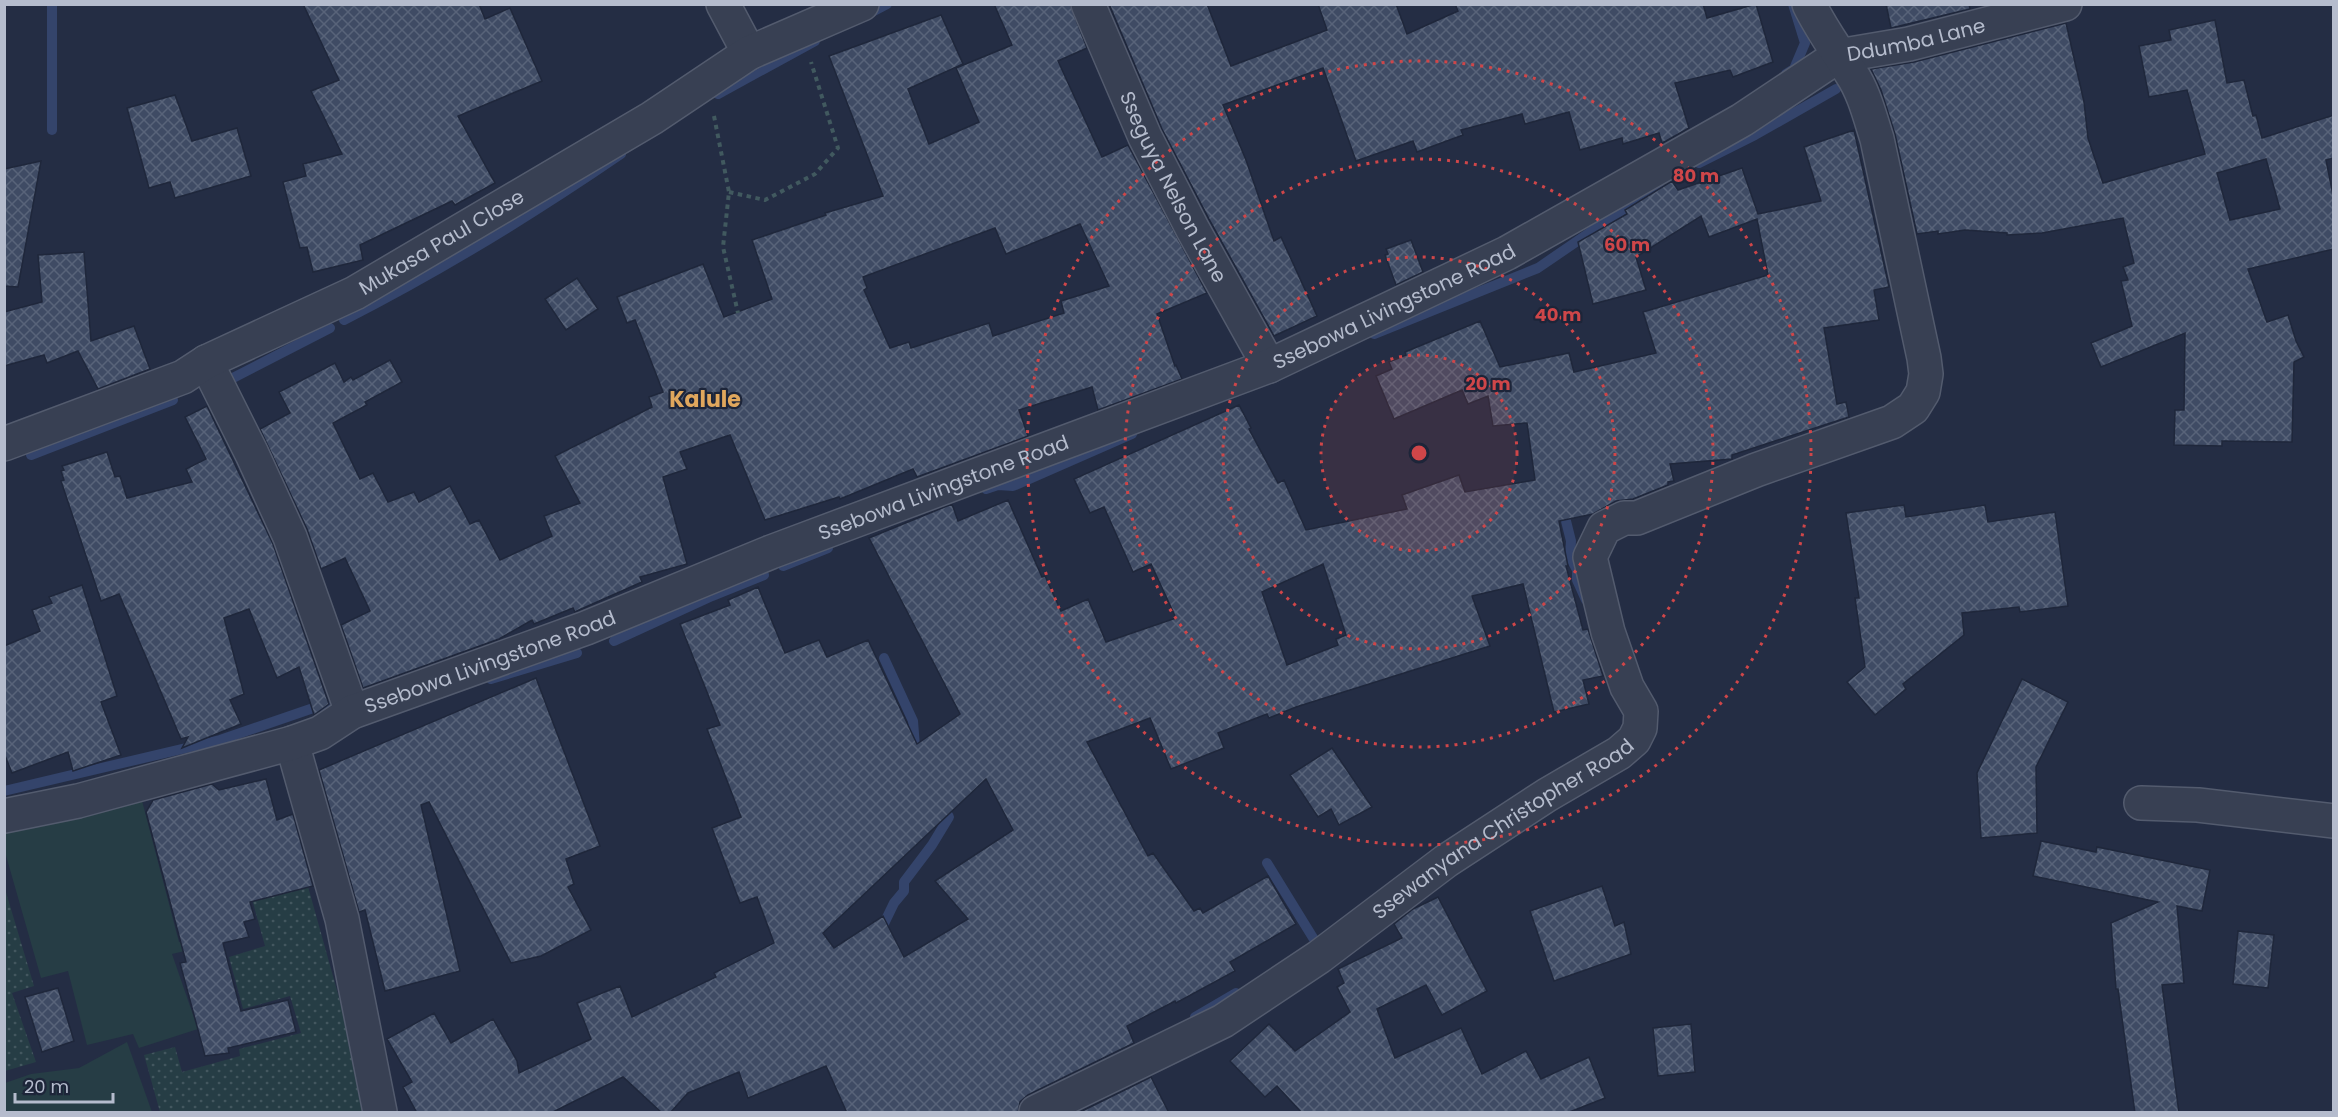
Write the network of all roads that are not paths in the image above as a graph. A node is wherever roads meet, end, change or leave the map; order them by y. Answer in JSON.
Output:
{"nodes":[{"id":1,"x":723,"y":4,"type":"edge"},
{"id":2,"x":862,"y":4,"type":"edge"},
{"id":3,"x":1088,"y":4,"type":"edge"},
{"id":4,"x":1809,"y":4,"type":"edge"},
{"id":5,"x":2065,"y":4,"type":"edge"},
{"id":6,"x":749,"y":53,"type":"junction"},
{"id":7,"x":1838,"y":56,"type":"junction"},
{"id":8,"x":206,"y":362,"type":"junction"},
{"id":9,"x":1269,"y":366,"type":"junction"},
{"id":10,"x":4,"y":444,"type":"edge"},
{"id":11,"x":352,"y":712,"type":"junction"},
{"id":12,"x":292,"y":743,"type":"junction"},
{"id":13,"x":2141,"y":803,"type":"dead end"},
{"id":14,"x":4,"y":816,"type":"edge"},
{"id":15,"x":2334,"y":820,"type":"edge"},
{"id":16,"x":380,"y":1113,"type":"edge"},
{"id":17,"x":1036,"y":1113,"type":"edge"}],
"edges":[{"from":1,"to":6,"type":"street"},
{"from":2,"to":6,"type":"street","name":"Mukasa Paul Close"},
{"from":3,"to":9,"type":"street","name":"Sseguya Nelson Lane"},
{"from":4,"to":7,"type":"street","name":"Ssewanyana Christopher Road"},
{"from":5,"to":7,"type":"street","name":"Ddumba Lane"},
{"from":6,"to":8,"type":"street","name":"Mukasa Paul Close"},
{"from":7,"to":9,"type":"street","name":"Ssebowa Livingstone Road"},
{"from":7,"to":17,"type":"street","name":"Ssewanyana Christopher Road"},
{"from":8,"to":10,"type":"street","name":"Mukasa Paul Close"},
{"from":8,"to":11,"type":"street"},
{"from":9,"to":11,"type":"street","name":"Ssebowa Livingstone Road"},
{"from":11,"to":12,"type":"street","name":"Ssebowa Livingstone Road"},
{"from":12,"to":14,"type":"street","name":"Ssebowa Livingstone Road"},
{"from":12,"to":16,"type":"street"},
{"from":13,"to":15,"type":"street"}]}
